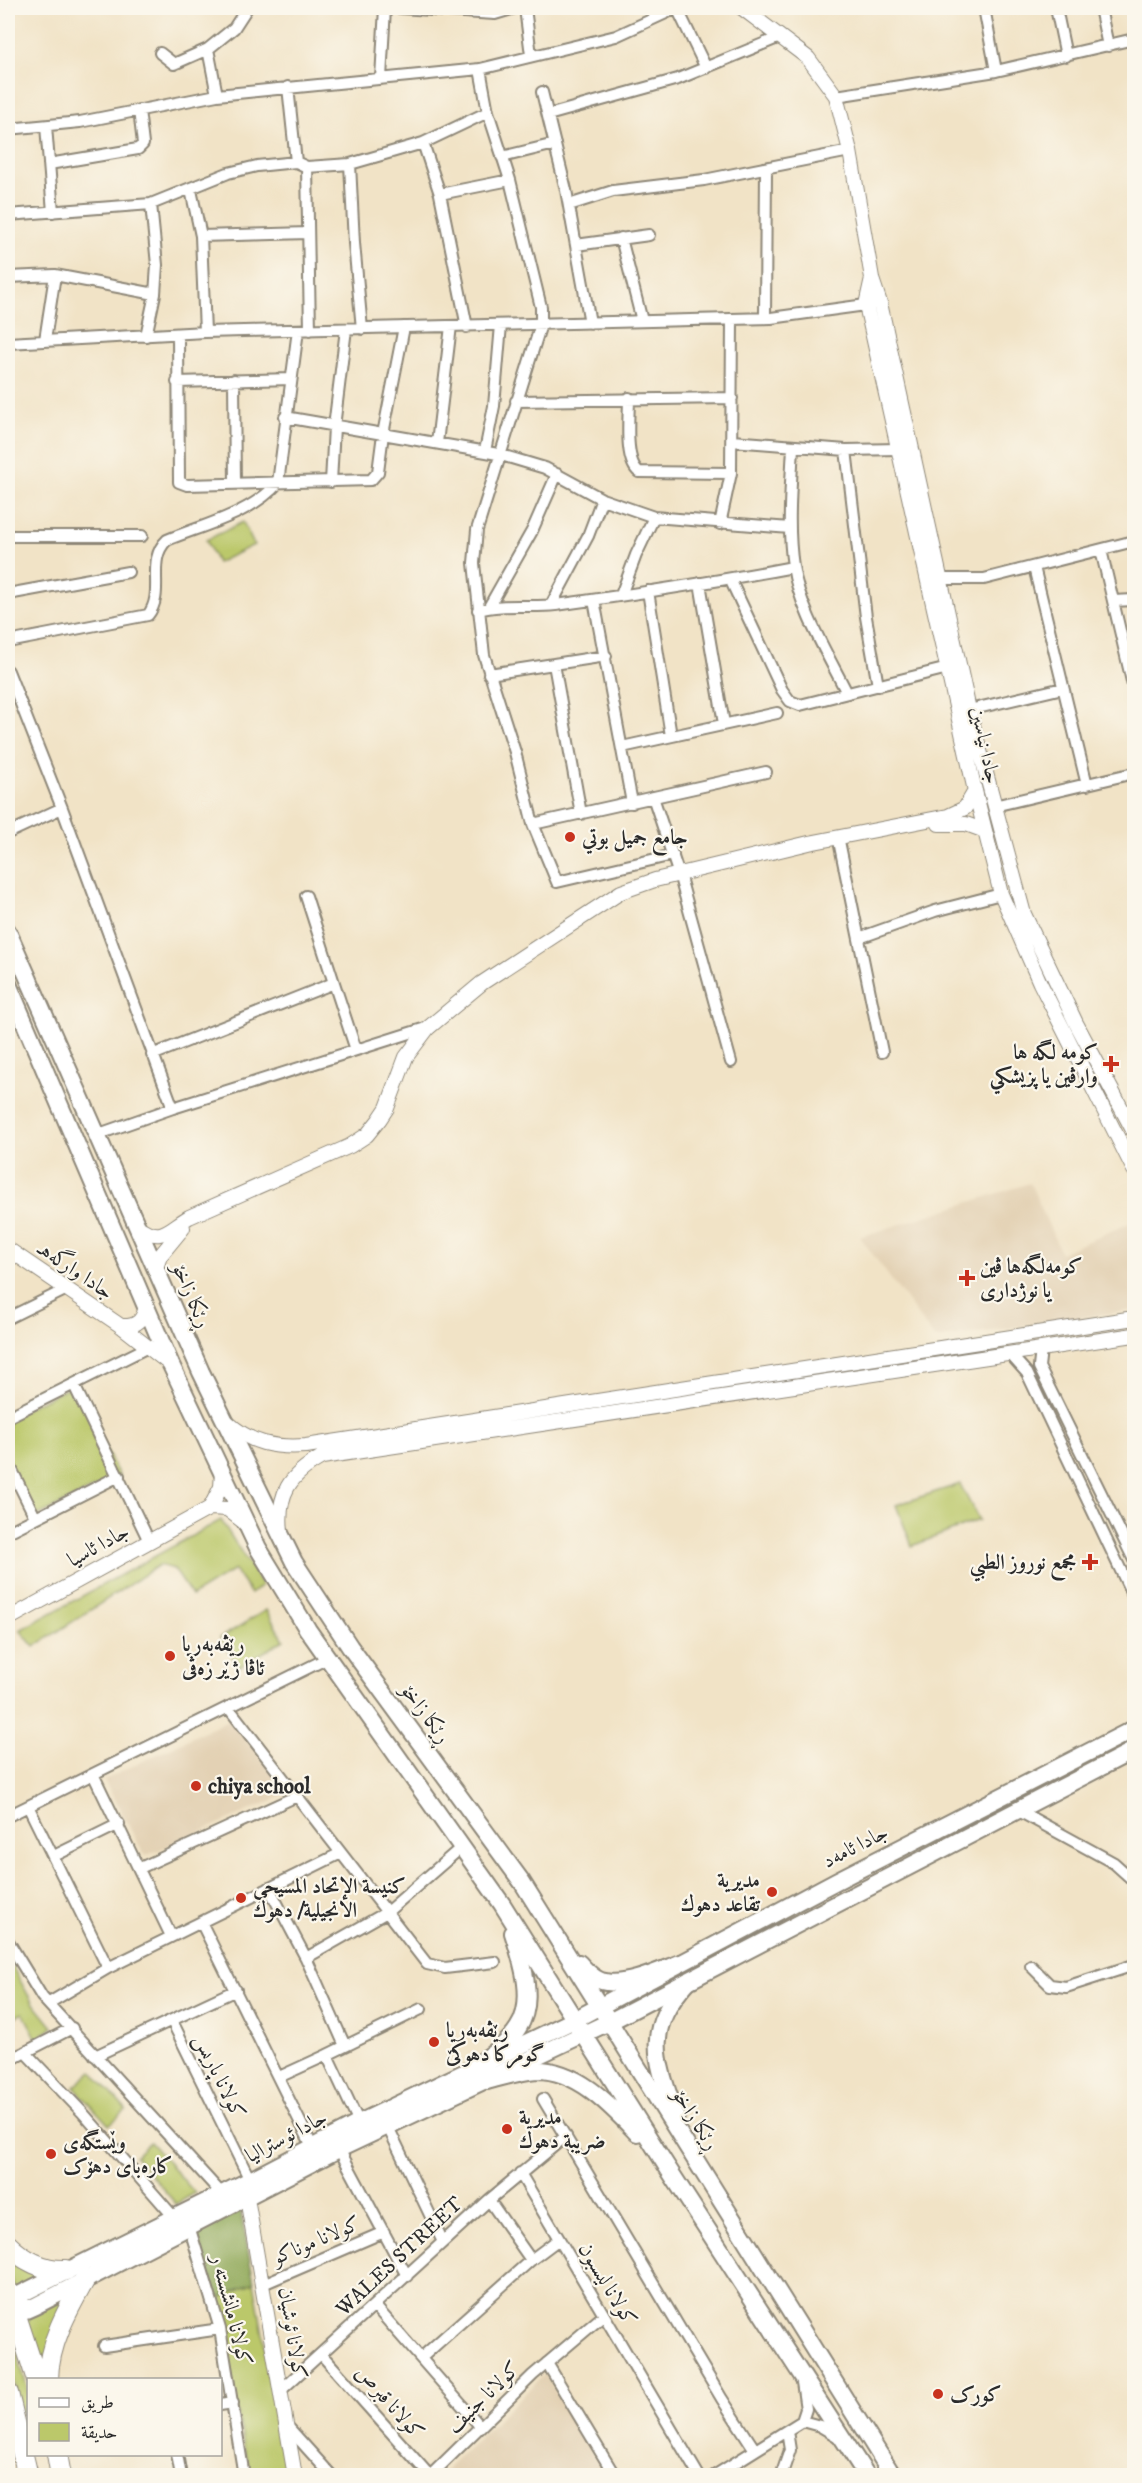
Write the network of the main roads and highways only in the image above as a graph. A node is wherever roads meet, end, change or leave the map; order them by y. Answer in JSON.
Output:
{"nodes":[{"id":1,"x":8,"y":932,"type":"edge"},
{"id":2,"x":8,"y":984,"type":"edge"},
{"id":3,"x":57,"y":1043,"type":"junction"},
{"id":4,"x":37,"y":1053,"type":"junction"},
{"id":5,"x":70,"y":1076,"type":"junction"},
{"id":6,"x":51,"y":1085,"type":"junction"},
{"id":7,"x":1134,"y":1730,"type":"edge"},
{"id":8,"x":1134,"y":1750,"type":"edge"},
{"id":9,"x":502,"y":1904,"type":"junction"},
{"id":10,"x":557,"y":1938,"type":"junction"},
{"id":11,"x":680,"y":1963,"type":"junction"},
{"id":12,"x":688,"y":1981,"type":"junction"},
{"id":13,"x":599,"y":2006,"type":"junction"},
{"id":14,"x":574,"y":2020,"type":"junction"},
{"id":15,"x":609,"y":2022,"type":"junction"},
{"id":16,"x":584,"y":2034,"type":"junction"},
{"id":17,"x":476,"y":2066,"type":"junction"},
{"id":18,"x":487,"y":2082,"type":"junction"},
{"id":19,"x":692,"y":2156,"type":"junction"},
{"id":20,"x":669,"y":2170,"type":"junction"},
{"id":21,"x":8,"y":2245,"type":"edge"},
{"id":22,"x":66,"y":2270,"type":"junction"},
{"id":23,"x":85,"y":2279,"type":"junction"},
{"id":24,"x":14,"y":2293,"type":"edge"},
{"id":25,"x":37,"y":2378,"type":"edge"},
{"id":26,"x":48,"y":2378,"type":"edge"},
{"id":27,"x":8,"y":2393,"type":"edge"},
{"id":28,"x":57,"y":2456,"type":"edge"},
{"id":29,"x":28,"y":2475,"type":"edge"},
{"id":30,"x":61,"y":2475,"type":"edge"},
{"id":31,"x":867,"y":2475,"type":"edge"},
{"id":32,"x":893,"y":2475,"type":"edge"}],
"edges":[{"from":1,"to":3,"type":"main road","name":"ڕێکا زاخۆ"},
{"from":2,"to":4,"type":"main road"},
{"from":3,"to":4,"type":"main road"},
{"from":3,"to":5,"type":"main road","name":"ڕێکا زاخۆ"},
{"from":4,"to":6,"type":"main road"},
{"from":5,"to":6,"type":"main road"},
{"from":5,"to":10,"type":"main road","name":"ڕێکا زاخۆ"},
{"from":6,"to":9,"type":"main road"},
{"from":7,"to":11,"type":"main road","name":"جادا ئامەد"},
{"from":8,"to":12,"type":"main road","name":"جادا ئامەد"},
{"from":9,"to":14,"type":"main road"},
{"from":9,"to":17,"type":"main road"},
{"from":10,"to":11,"type":"main road"},
{"from":10,"to":13,"type":"main road","name":"ڕێکا زاخۆ"},
{"from":11,"to":13,"type":"main road","name":"جادا ئامەد"},
{"from":12,"to":15,"type":"main road","name":"جادا ئامەد"},
{"from":12,"to":19,"type":"main road"},
{"from":13,"to":14,"type":"main road","name":"جادا ئامەد"},
{"from":13,"to":15,"type":"main road","name":"ڕێکا زاخۆ"},
{"from":14,"to":16,"type":"main road"},
{"from":14,"to":17,"type":"main road","name":"جادا ئوسترالیا"},
{"from":15,"to":16,"type":"main road","name":"جادا ئامەد"},
{"from":15,"to":19,"type":"main road","name":"ڕێکا زاخۆ"},
{"from":16,"to":18,"type":"main road","name":"جادا ئوسترالیا"},
{"from":16,"to":20,"type":"main road"},
{"from":17,"to":22,"type":"main road","name":"جادا ئوسترالیا"},
{"from":18,"to":20,"type":"main road"},
{"from":18,"to":23,"type":"main road","name":"جادا ئوسترالیا"},
{"from":19,"to":32,"type":"main road","name":"ڕێکا زاخۆ"},
{"from":20,"to":31,"type":"main road"},
{"from":21,"to":22,"type":"highway"},
{"from":22,"to":24,"type":"main road","name":"جادا ئوسترالیا"},
{"from":23,"to":24,"type":"main road","name":"جادا ئوسترالیا"},
{"from":23,"to":26,"type":"highway"},
{"from":24,"to":25,"type":"highway"},
{"from":27,"to":29,"type":"highway"},
{"from":28,"to":30,"type":"highway"}]}
